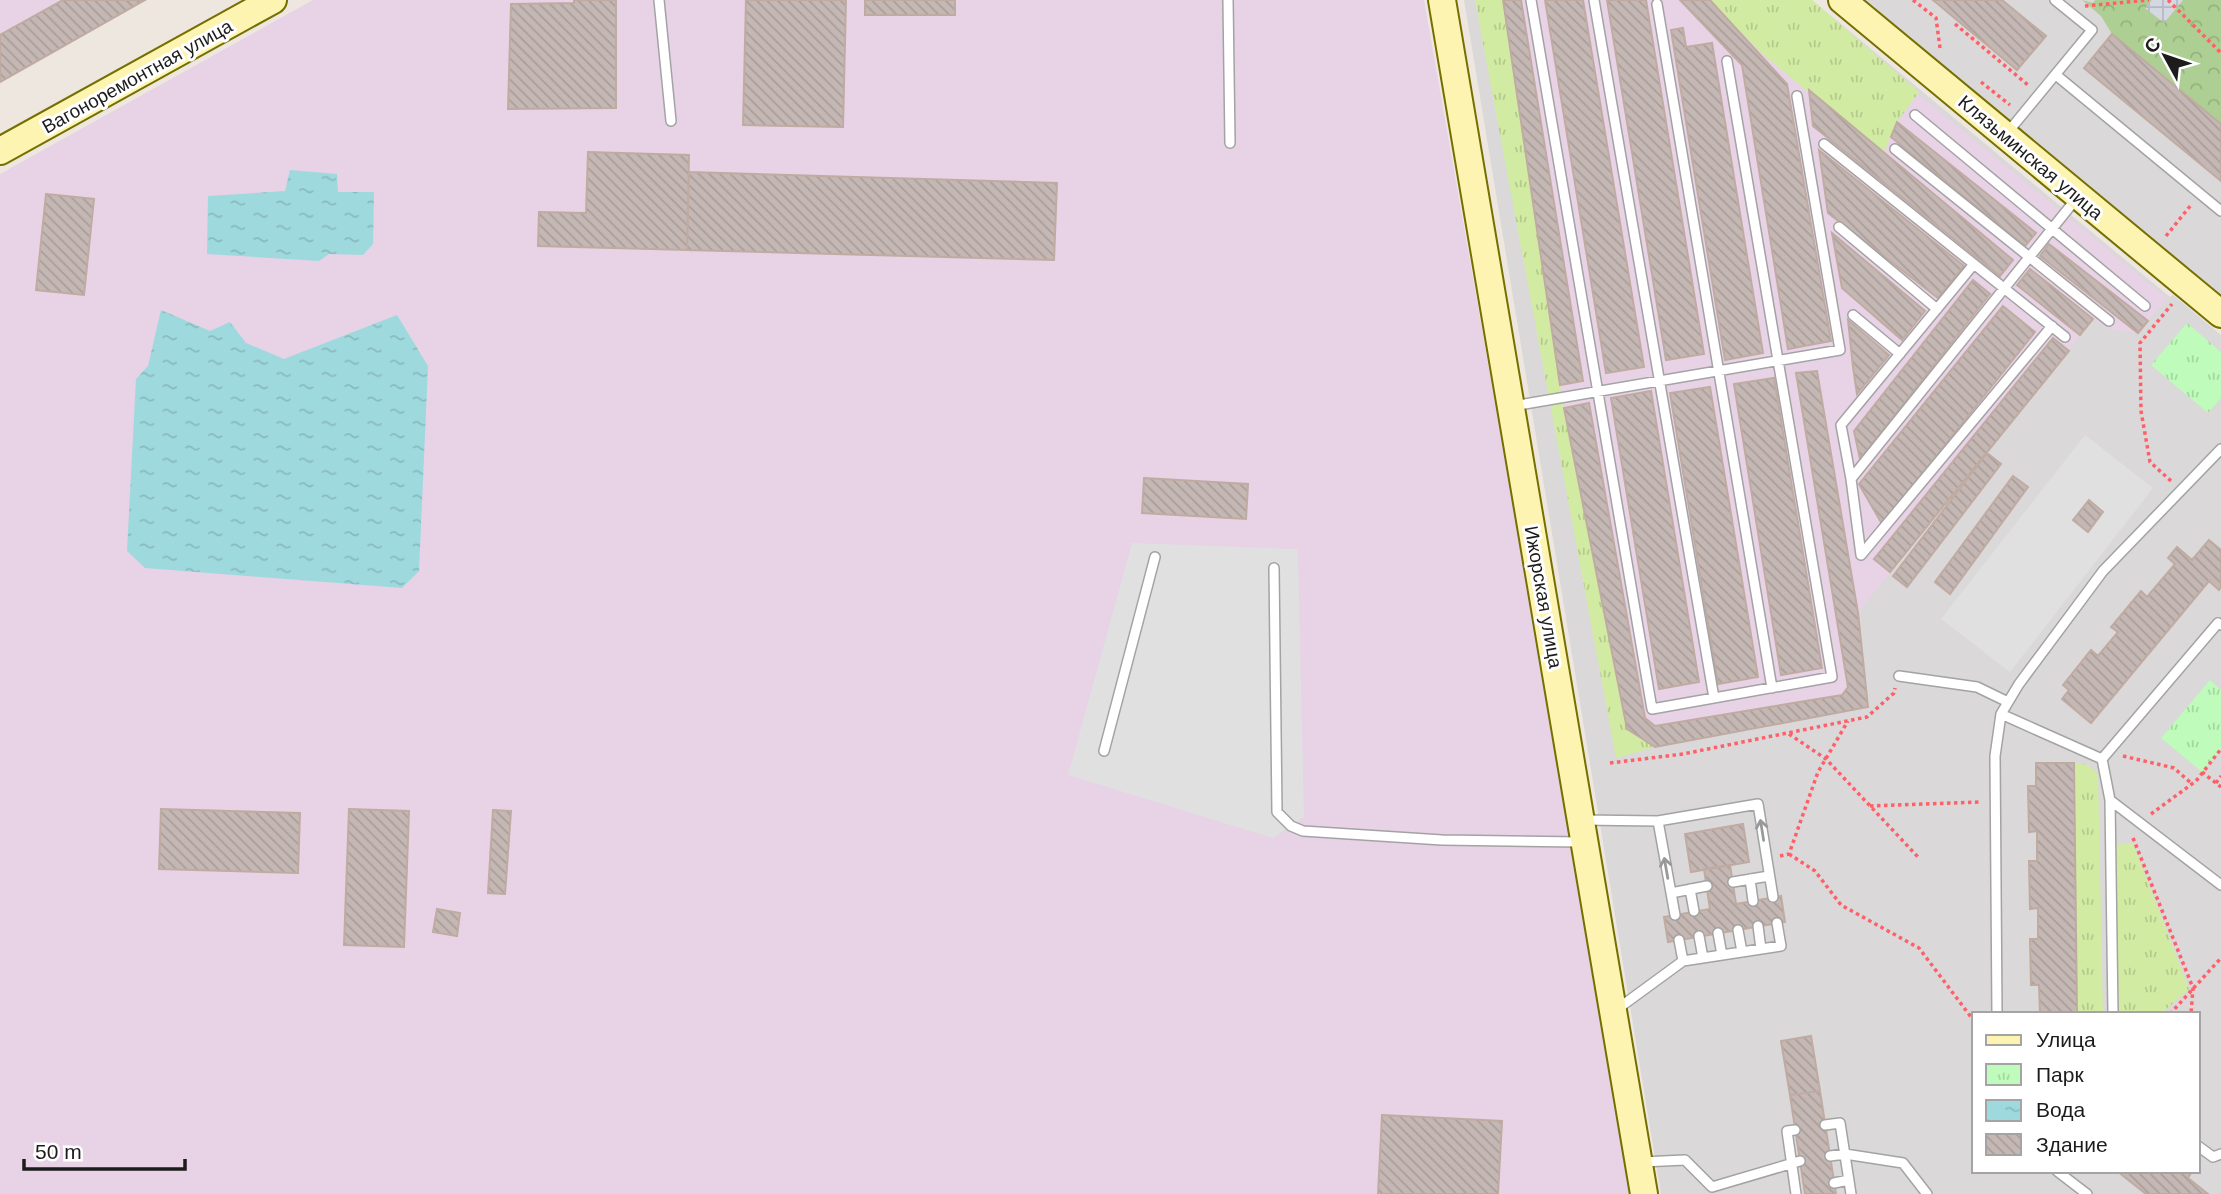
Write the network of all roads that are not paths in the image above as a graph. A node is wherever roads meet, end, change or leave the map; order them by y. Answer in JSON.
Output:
{"nodes":[{"id":1,"x":273,"y":0,"type":"edge"},
{"id":2,"x":659,"y":0,"type":"edge"},
{"id":3,"x":1228,"y":0,"type":"edge"},
{"id":4,"x":1442,"y":0,"type":"edge"},
{"id":5,"x":1531,"y":0,"type":"edge"},
{"id":6,"x":1594,"y":0,"type":"edge"},
{"id":7,"x":1842,"y":0,"type":"edge"},
{"id":8,"x":2055,"y":0,"type":"edge"},
{"id":9,"x":1657,"y":4,"type":"dead end"},
{"id":10,"x":1727,"y":61,"type":"dead end"},
{"id":11,"x":2056,"y":75,"type":"junction"},
{"id":12,"x":1797,"y":96,"type":"dead end"},
{"id":13,"x":1915,"y":115,"type":"dead end"},
{"id":14,"x":671,"y":121,"type":"dead end"},
{"id":15,"x":2005,"y":136,"type":"junction"},
{"id":16,"x":1230,"y":143,"type":"dead end"},
{"id":17,"x":1824,"y":144,"type":"dead end"},
{"id":18,"x":1895,"y":149,"type":"dead end"},
{"id":19,"x":0,"y":151,"type":"edge"},
{"id":20,"x":2078,"y":197,"type":"junction"},
{"id":21,"x":2221,"y":211,"type":"edge"},
{"id":22,"x":1839,"y":228,"type":"dead end"},
{"id":23,"x":2052,"y":228,"type":"junction"},
{"id":24,"x":2027,"y":258,"type":"junction"},
{"id":25,"x":1975,"y":264,"type":"junction"},
{"id":26,"x":2003,"y":287,"type":"junction"},
{"id":27,"x":2146,"y":306,"type":"dead end"},
{"id":28,"x":1937,"y":309,"type":"junction"},
{"id":29,"x":2221,"y":314,"type":"edge"},
{"id":30,"x":1853,"y":315,"type":"dead end"},
{"id":31,"x":2109,"y":321,"type":"dead end"},
{"id":32,"x":2052,"y":326,"type":"junction"},
{"id":33,"x":2064,"y":337,"type":"dead end"},
{"id":34,"x":1900,"y":354,"type":"junction"},
{"id":35,"x":1778,"y":361,"type":"junction"},
{"id":36,"x":1717,"y":371,"type":"junction"},
{"id":37,"x":1659,"y":381,"type":"junction"},
{"id":38,"x":1598,"y":392,"type":"junction"},
{"id":39,"x":1511,"y":407,"type":"junction"},
{"id":40,"x":2221,"y":449,"type":"edge"},
{"id":41,"x":1851,"y":479,"type":"junction"},
{"id":42,"x":1155,"y":557,"type":"dead end"},
{"id":43,"x":1274,"y":568,"type":"dead end"},
{"id":44,"x":2221,"y":625,"type":"edge"},
{"id":45,"x":1899,"y":676,"type":"road end"},
{"id":46,"x":1772,"y":688,"type":"junction"},
{"id":47,"x":1714,"y":698,"type":"junction"},
{"id":48,"x":2008,"y":702,"type":"junction"},
{"id":49,"x":2001,"y":714,"type":"junction"},
{"id":50,"x":1104,"y":751,"type":"dead end"},
{"id":51,"x":2102,"y":759,"type":"junction"},
{"id":52,"x":2110,"y":800,"type":"junction"},
{"id":53,"x":1658,"y":821,"type":"junction"},
{"id":54,"x":1584,"y":831,"type":"junction"},
{"id":55,"x":1769,"y":876,"type":"junction"},
{"id":56,"x":1750,"y":879,"type":"junction"},
{"id":57,"x":1733,"y":882,"type":"dead end"},
{"id":58,"x":2221,"y":884,"type":"edge"},
{"id":59,"x":1707,"y":886,"type":"dead end"},
{"id":60,"x":1690,"y":889,"type":"junction"},
{"id":61,"x":1671,"y":893,"type":"junction"},
{"id":62,"x":1773,"y":897,"type":"dead end"},
{"id":63,"x":1754,"y":901,"type":"dead end"},
{"id":64,"x":1694,"y":911,"type":"dead end"},
{"id":65,"x":1675,"y":915,"type":"dead end"},
{"id":66,"x":1777,"y":923,"type":"dead end"},
{"id":67,"x":1758,"y":926,"type":"dead end"},
{"id":68,"x":1738,"y":930,"type":"dead end"},
{"id":69,"x":1718,"y":933,"type":"dead end"},
{"id":70,"x":1699,"y":936,"type":"dead end"},
{"id":71,"x":1679,"y":940,"type":"dead end"},
{"id":72,"x":1761,"y":948,"type":"junction"},
{"id":73,"x":1742,"y":952,"type":"junction"},
{"id":74,"x":1723,"y":955,"type":"junction"},
{"id":75,"x":1703,"y":958,"type":"junction"},
{"id":76,"x":1683,"y":961,"type":"junction"},
{"id":77,"x":1615,"y":1011,"type":"junction"},
{"id":78,"x":1997,"y":1012,"type":"edge"},
{"id":79,"x":2113,"y":1012,"type":"edge"},
{"id":80,"x":1825,"y":1125,"type":"dead end"},
{"id":81,"x":1795,"y":1130,"type":"dead end"},
{"id":82,"x":2200,"y":1147,"type":"edge"},
{"id":83,"x":1845,"y":1154,"type":"junction"},
{"id":84,"x":2221,"y":1154,"type":"edge"},
{"id":85,"x":1830,"y":1156,"type":"dead end"},
{"id":86,"x":1640,"y":1162,"type":"junction"},
{"id":87,"x":1796,"y":1162,"type":"junction"},
{"id":88,"x":2060,"y":1173,"type":"edge"},
{"id":89,"x":1849,"y":1180,"type":"junction"},
{"id":90,"x":1834,"y":1183,"type":"dead end"},
{"id":91,"x":1799,"y":1190,"type":"edge"},
{"id":92,"x":1644,"y":1194,"type":"edge"},
{"id":93,"x":1851,"y":1194,"type":"edge"},
{"id":94,"x":1927,"y":1194,"type":"edge"},
{"id":95,"x":2087,"y":1194,"type":"edge"}],
"edges":[{"from":1,"to":19,"type":"street","name":"Вагоноремонтная улица"},
{"from":2,"to":14,"type":"lane"},
{"from":3,"to":16,"type":"lane"},
{"from":4,"to":39,"type":"street","name":"Ижорская улица"},
{"from":5,"to":38,"type":"lane"},
{"from":6,"to":37,"type":"lane"},
{"from":7,"to":15,"type":"street","name":"Клязьминская улица"},
{"from":8,"to":11,"type":"lane"},
{"from":9,"to":36,"type":"lane"},
{"from":10,"to":35,"type":"lane"},
{"from":11,"to":15,"type":"lane"},
{"from":11,"to":21,"type":"lane"},
{"from":12,"to":35,"type":"lane"},
{"from":13,"to":23,"type":"lane"},
{"from":15,"to":20,"type":"street","name":"Клязьминская улица"},
{"from":17,"to":25,"type":"lane"},
{"from":18,"to":24,"type":"lane"},
{"from":20,"to":23,"type":"lane"},
{"from":20,"to":29,"type":"street","name":"Клязьминская улица"},
{"from":22,"to":28,"type":"lane"},
{"from":23,"to":24,"type":"lane"},
{"from":23,"to":27,"type":"lane"},
{"from":24,"to":26,"type":"lane"},
{"from":24,"to":31,"type":"lane"},
{"from":25,"to":26,"type":"lane"},
{"from":25,"to":28,"type":"lane"},
{"from":26,"to":32,"type":"lane"},
{"from":26,"to":41,"type":"lane"},
{"from":28,"to":34,"type":"lane"},
{"from":30,"to":34,"type":"lane"},
{"from":32,"to":33,"type":"lane"},
{"from":32,"to":41,"type":"lane"},
{"from":34,"to":41,"type":"lane"},
{"from":35,"to":36,"type":"lane"},
{"from":35,"to":46,"type":"lane"},
{"from":36,"to":37,"type":"lane"},
{"from":36,"to":46,"type":"lane"},
{"from":37,"to":38,"type":"lane"},
{"from":37,"to":47,"type":"lane"},
{"from":38,"to":39,"type":"lane"},
{"from":38,"to":47,"type":"lane"},
{"from":39,"to":54,"type":"street","name":"Ижорская улица"},
{"from":40,"to":48,"type":"lane"},
{"from":42,"to":50,"type":"lane"},
{"from":43,"to":54,"type":"lane"},
{"from":44,"to":51,"type":"lane"},
{"from":45,"to":48,"type":"lane"},
{"from":46,"to":47,"type":"lane"},
{"from":48,"to":49,"type":"lane"},
{"from":49,"to":51,"type":"lane"},
{"from":49,"to":78,"type":"lane"},
{"from":51,"to":52,"type":"lane"},
{"from":52,"to":58,"type":"lane"},
{"from":52,"to":79,"type":"lane"},
{"from":53,"to":54,"type":"lane"},
{"from":55,"to":53,"type":"lane","one_way":true},
{"from":61,"to":53,"type":"lane","one_way":true},
{"from":54,"to":77,"type":"street","name":"Ижорская улица"},
{"from":55,"to":56,"type":"lane"},
{"from":55,"to":62,"type":"lane"},
{"from":56,"to":57,"type":"lane"},
{"from":56,"to":63,"type":"lane"},
{"from":59,"to":60,"type":"lane"},
{"from":60,"to":61,"type":"lane"},
{"from":60,"to":64,"type":"lane"},
{"from":61,"to":65,"type":"lane"},
{"from":66,"to":72,"type":"lane"},
{"from":67,"to":72,"type":"lane"},
{"from":68,"to":73,"type":"lane"},
{"from":69,"to":74,"type":"lane"},
{"from":70,"to":75,"type":"lane"},
{"from":71,"to":76,"type":"lane"},
{"from":72,"to":73,"type":"lane"},
{"from":73,"to":74,"type":"lane"},
{"from":74,"to":75,"type":"lane"},
{"from":75,"to":76,"type":"lane"},
{"from":76,"to":77,"type":"lane"},
{"from":77,"to":86,"type":"street","name":"Ижорская улица"},
{"from":80,"to":83,"type":"lane"},
{"from":81,"to":87,"type":"lane"},
{"from":82,"to":84,"type":"lane"},
{"from":83,"to":85,"type":"lane"},
{"from":83,"to":89,"type":"lane"},
{"from":83,"to":94,"type":"lane"},
{"from":86,"to":87,"type":"lane"},
{"from":86,"to":92,"type":"street","name":"Ижорская улица"},
{"from":87,"to":91,"type":"lane"},
{"from":88,"to":95,"type":"lane"},
{"from":89,"to":90,"type":"lane"},
{"from":89,"to":93,"type":"lane"}]}
